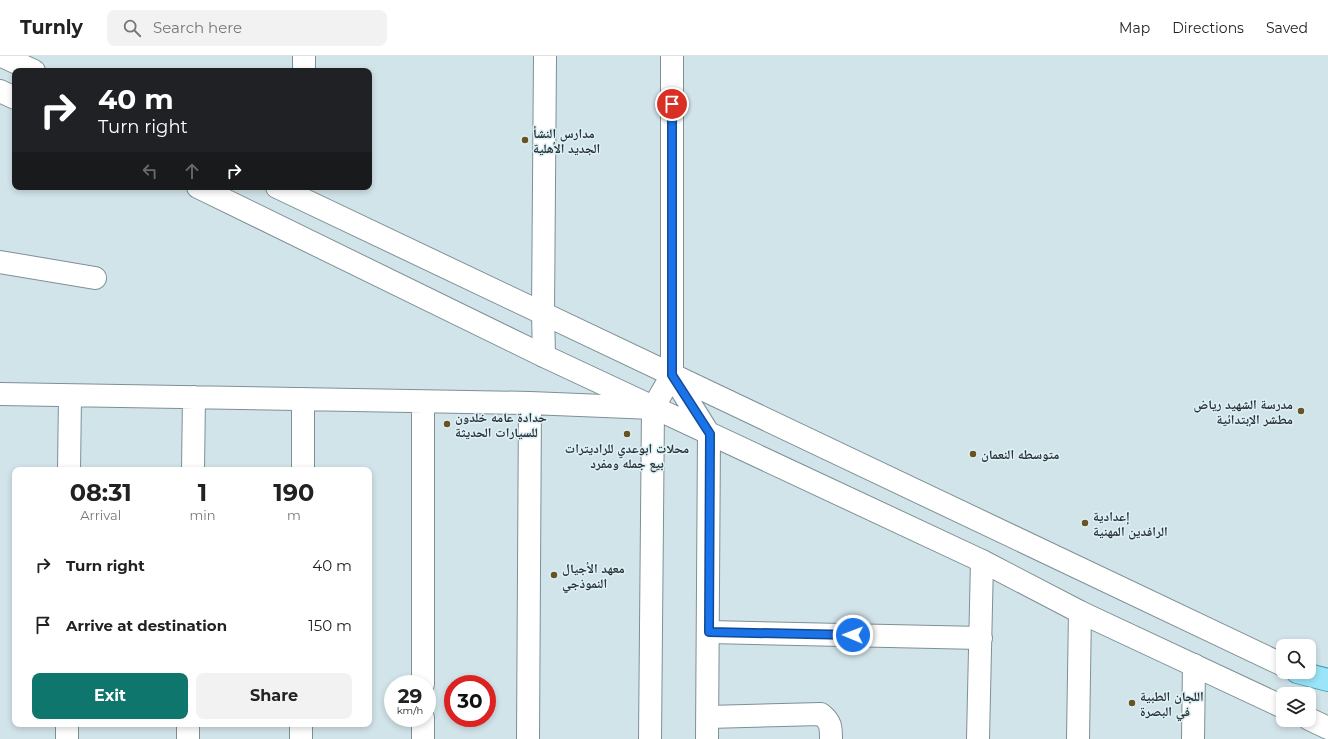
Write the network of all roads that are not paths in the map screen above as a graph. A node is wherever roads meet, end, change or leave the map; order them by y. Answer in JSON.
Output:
{"nodes":[{"id":1,"x":2,"y":56,"type":"edge"},
{"id":2,"x":304,"y":56,"type":"edge"},
{"id":3,"x":545,"y":56,"type":"edge"},
{"id":4,"x":672,"y":56,"type":"edge"},
{"id":5,"x":28,"y":68,"type":"edge"},
{"id":6,"x":304,"y":68,"type":"edge"},
{"id":7,"x":0,"y":91,"type":"edge"},
{"id":8,"x":12,"y":97,"type":"edge"},
{"id":9,"x":204,"y":190,"type":"edge"},
{"id":10,"x":289,"y":190,"type":"edge"},
{"id":11,"x":306,"y":194,"type":"edge"},
{"id":12,"x":0,"y":262,"type":"edge"},
{"id":13,"x":95,"y":278,"type":"dead end"},
{"id":14,"x":543,"y":313,"type":"junction"},
{"id":15,"x":544,"y":356,"type":"junction"},
{"id":16,"x":672,"y":375,"type":"junction"},
{"id":17,"x":0,"y":394,"type":"edge"},
{"id":18,"x":70,"y":396,"type":"junction"},
{"id":19,"x":194,"y":398,"type":"junction"},
{"id":20,"x":303,"y":399,"type":"junction"},
{"id":21,"x":423,"y":402,"type":"junction"},
{"id":22,"x":530,"y":403,"type":"junction"},
{"id":23,"x":653,"y":408,"type":"junction"},
{"id":24,"x":710,"y":434,"type":"junction"},
{"id":25,"x":69,"y":467,"type":"edge"},
{"id":26,"x":193,"y":467,"type":"edge"},
{"id":27,"x":303,"y":467,"type":"edge"},
{"id":28,"x":982,"y":561,"type":"junction"},
{"id":29,"x":1080,"y":612,"type":"junction"},
{"id":30,"x":709,"y":632,"type":"junction"},
{"id":31,"x":980,"y":638,"type":"junction"},
{"id":32,"x":1276,"y":662,"type":"edge"},
{"id":33,"x":1194,"y":665,"type":"junction"},
{"id":34,"x":423,"y":675,"type":"edge"},
{"id":35,"x":1316,"y":677,"type":"edge"},
{"id":36,"x":1311,"y":679,"type":"edge"},
{"id":37,"x":1328,"y":680,"type":"edge"},
{"id":38,"x":1328,"y":687,"type":"edge"},
{"id":39,"x":1276,"y":704,"type":"edge"},
{"id":40,"x":708,"y":717,"type":"junction"},
{"id":41,"x":1316,"y":722,"type":"edge"},
{"id":42,"x":67,"y":727,"type":"edge"},
{"id":43,"x":188,"y":727,"type":"edge"},
{"id":44,"x":301,"y":727,"type":"edge"},
{"id":45,"x":423,"y":727,"type":"edge"},
{"id":46,"x":1328,"y":728,"type":"edge"},
{"id":47,"x":67,"y":739,"type":"edge"},
{"id":48,"x":188,"y":739,"type":"edge"},
{"id":49,"x":301,"y":739,"type":"edge"},
{"id":50,"x":423,"y":739,"type":"edge"},
{"id":51,"x":528,"y":739,"type":"edge"},
{"id":52,"x":650,"y":739,"type":"edge"},
{"id":53,"x":707,"y":739,"type":"edge"},
{"id":54,"x":831,"y":739,"type":"edge"},
{"id":55,"x":978,"y":739,"type":"edge"},
{"id":56,"x":1078,"y":739,"type":"edge"},
{"id":57,"x":1193,"y":739,"type":"edge"}],
"edges":[{"from":1,"to":5,"type":"street"},
{"from":2,"to":6,"type":"street"},
{"from":3,"to":14,"type":"street"},
{"from":4,"to":16,"type":"street"},
{"from":7,"to":8,"type":"street"},
{"from":9,"to":15,"type":"street"},
{"from":10,"to":11,"type":"street"},
{"from":11,"to":14,"type":"street"},
{"from":12,"to":13,"type":"street"},
{"from":14,"to":15,"type":"street"},
{"from":14,"to":16,"type":"street"},
{"from":15,"to":23,"type":"street"},
{"from":16,"to":23,"type":"street"},
{"from":16,"to":24,"type":"street"},
{"from":16,"to":32,"type":"street"},
{"from":17,"to":18,"type":"street"},
{"from":18,"to":19,"type":"street"},
{"from":18,"to":25,"type":"street"},
{"from":19,"to":20,"type":"street"},
{"from":19,"to":26,"type":"street"},
{"from":20,"to":21,"type":"street"},
{"from":20,"to":27,"type":"street"},
{"from":21,"to":22,"type":"street"},
{"from":21,"to":34,"type":"street"},
{"from":22,"to":23,"type":"street"},
{"from":22,"to":51,"type":"street"},
{"from":23,"to":24,"type":"street"},
{"from":23,"to":52,"type":"street"},
{"from":24,"to":28,"type":"street"},
{"from":24,"to":30,"type":"street"},
{"from":28,"to":29,"type":"street"},
{"from":28,"to":31,"type":"street"},
{"from":29,"to":33,"type":"street"},
{"from":29,"to":56,"type":"street"},
{"from":30,"to":31,"type":"street"},
{"from":30,"to":40,"type":"street"},
{"from":31,"to":55,"type":"street"},
{"from":33,"to":39,"type":"street"},
{"from":33,"to":57,"type":"street"},
{"from":35,"to":37,"type":"main road"},
{"from":36,"to":38,"type":"street"},
{"from":40,"to":53,"type":"street"},
{"from":40,"to":54,"type":"street"},
{"from":41,"to":46,"type":"street"},
{"from":42,"to":47,"type":"street"},
{"from":43,"to":48,"type":"street"},
{"from":44,"to":49,"type":"street"},
{"from":45,"to":50,"type":"street"}]}
